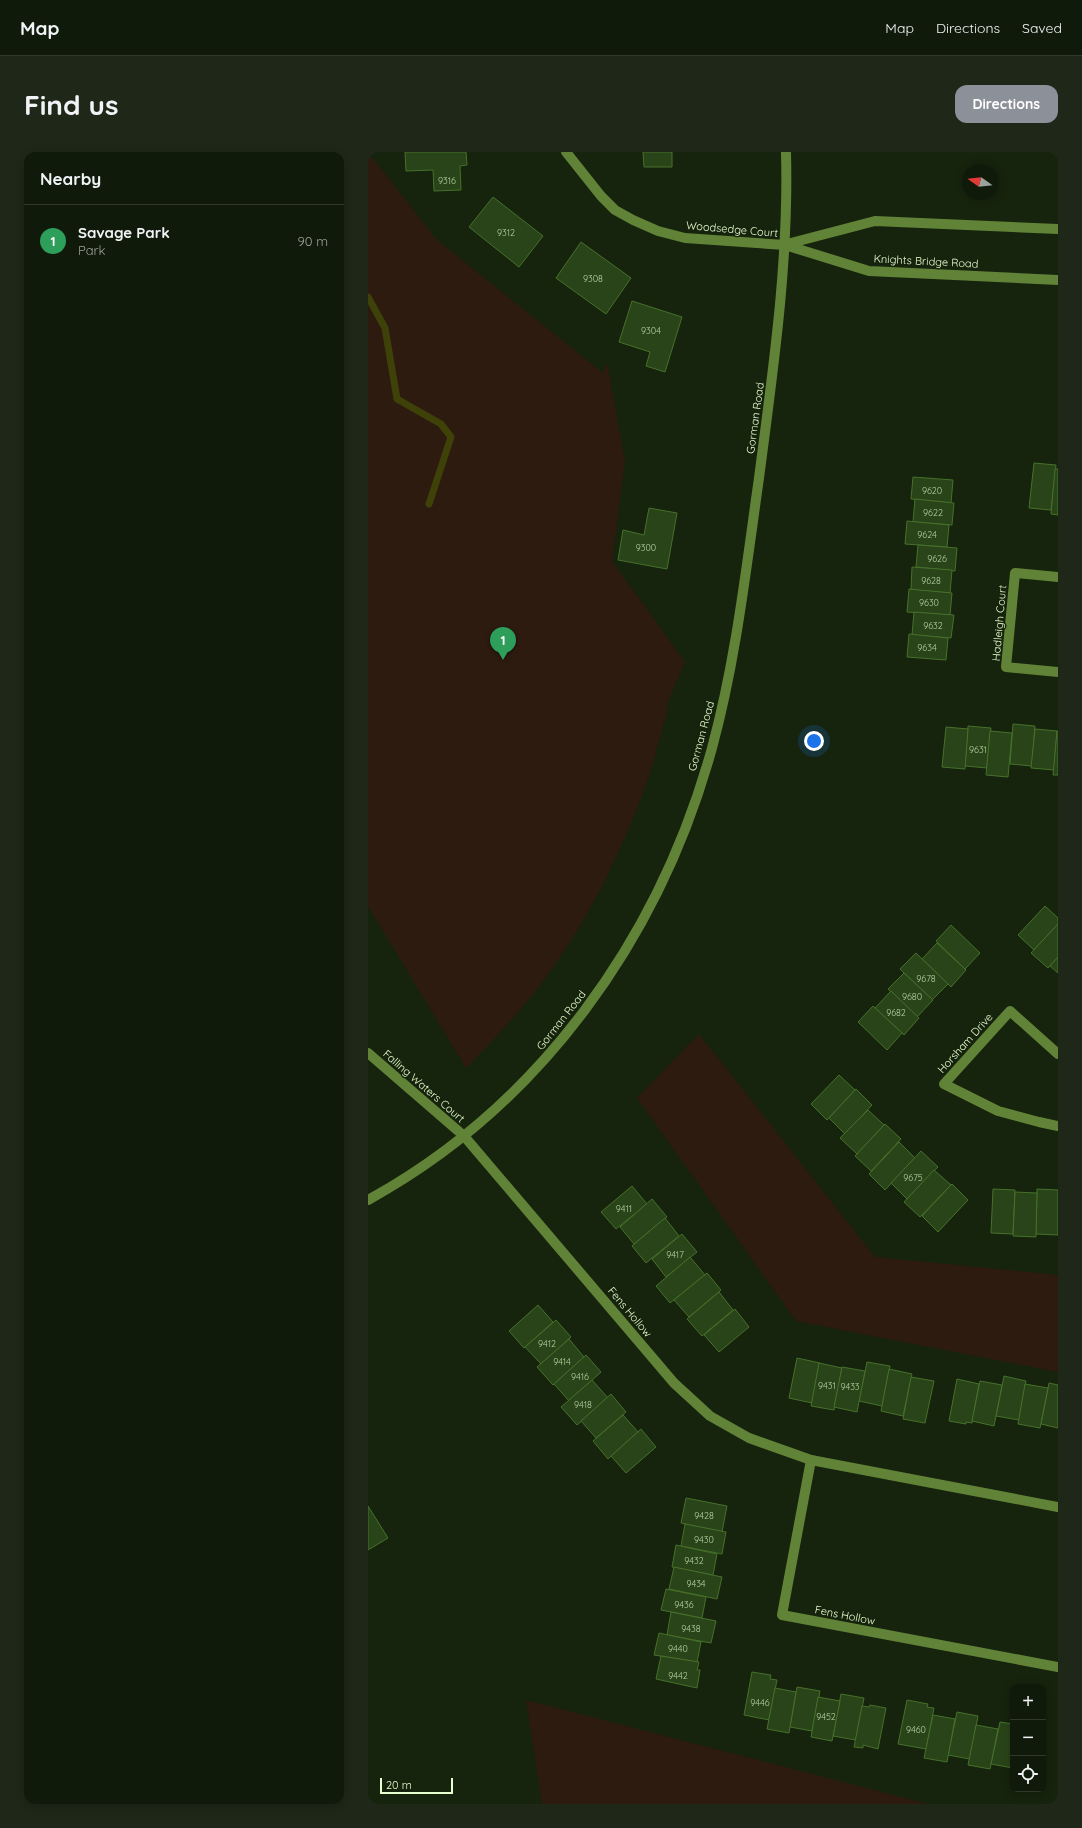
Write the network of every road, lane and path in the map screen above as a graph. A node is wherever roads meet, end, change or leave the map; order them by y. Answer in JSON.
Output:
{"nodes":[{"id":1,"x":566,"y":152,"type":"edge"},
{"id":2,"x":786,"y":152,"type":"edge"},
{"id":3,"x":1058,"y":229,"type":"edge"},
{"id":4,"x":785,"y":245,"type":"junction"},
{"id":5,"x":1058,"y":280,"type":"edge"},
{"id":6,"x":1058,"y":577,"type":"edge"},
{"id":7,"x":1058,"y":672,"type":"edge"},
{"id":8,"x":368,"y":1053,"type":"edge"},
{"id":9,"x":1058,"y":1054,"type":"edge"},
{"id":10,"x":1058,"y":1126,"type":"edge"},
{"id":11,"x":464,"y":1136,"type":"junction"},
{"id":12,"x":368,"y":1200,"type":"edge"},
{"id":13,"x":811,"y":1460,"type":"junction"},
{"id":14,"x":1058,"y":1507,"type":"edge"},
{"id":15,"x":1058,"y":1667,"type":"edge"}],
"edges":[{"from":1,"to":4,"type":"street","name":"Woodsedge Court"},
{"from":2,"to":4,"type":"street","name":"Gorman Road"},
{"from":3,"to":4,"type":"street"},
{"from":4,"to":5,"type":"street","name":"Knights Bridge Road"},
{"from":4,"to":11,"type":"street","name":"Gorman Road"},
{"from":6,"to":7,"type":"street","name":"Hadleigh Court"},
{"from":8,"to":11,"type":"street","name":"Falling Waters Court"},
{"from":9,"to":10,"type":"street","name":"Horsham Drive"},
{"from":11,"to":12,"type":"street","name":"Gorman Road"},
{"from":11,"to":13,"type":"street","name":"Fens Hollow"},
{"from":13,"to":14,"type":"street","name":"Fens Hollow"},
{"from":13,"to":15,"type":"street","name":"Fens Hollow"}]}
